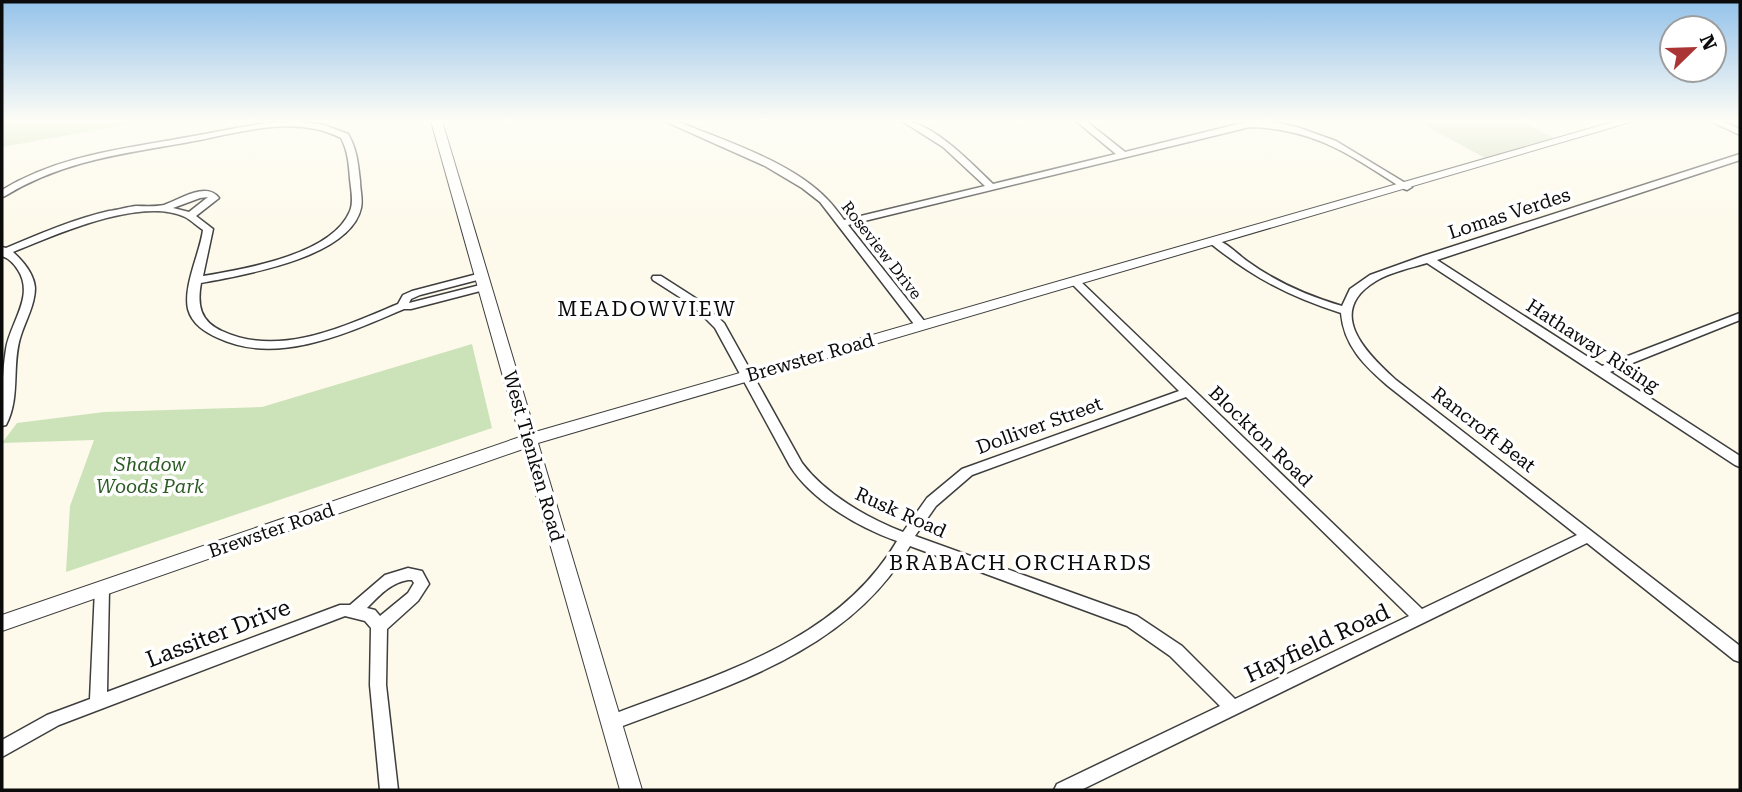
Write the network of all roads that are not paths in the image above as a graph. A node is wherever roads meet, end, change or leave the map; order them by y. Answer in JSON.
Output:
{"nodes":[{"id":1,"x":91,"y":158,"type":"edge"},
{"id":2,"x":351,"y":158,"type":"edge"},
{"id":3,"x":447,"y":158,"type":"edge"},
{"id":4,"x":760,"y":158,"type":"edge"},
{"id":5,"x":960,"y":158,"type":"edge"},
{"id":6,"x":1111,"y":158,"type":"edge"},
{"id":7,"x":1358,"y":158,"type":"edge"},
{"id":8,"x":1505,"y":158,"type":"edge"},
{"id":9,"x":1737,"y":158,"type":"edge"},
{"id":10,"x":1407,"y":187,"type":"junction"},
{"id":11,"x":992,"y":188,"type":"junction"},
{"id":12,"x":2,"y":194,"type":"edge"},
{"id":13,"x":159,"y":210,"type":"junction"},
{"id":14,"x":190,"y":216,"type":"junction"},
{"id":15,"x":842,"y":224,"type":"junction"},
{"id":16,"x":1214,"y":241,"type":"junction"},
{"id":17,"x":3,"y":251,"type":"edge"},
{"id":18,"x":1427,"y":258,"type":"junction"},
{"id":19,"x":657,"y":278,"type":"dead end"},
{"id":20,"x":198,"y":280,"type":"junction"},
{"id":21,"x":1074,"y":281,"type":"junction"},
{"id":22,"x":483,"y":282,"type":"junction"},
{"id":23,"x":1346,"y":311,"type":"junction"},
{"id":24,"x":1740,"y":316,"type":"edge"},
{"id":25,"x":921,"y":325,"type":"junction"},
{"id":26,"x":1601,"y":371,"type":"junction"},
{"id":27,"x":748,"y":375,"type":"junction"},
{"id":28,"x":1188,"y":392,"type":"junction"},
{"id":29,"x":2,"y":422,"type":"edge"},
{"id":30,"x":528,"y":440,"type":"junction"},
{"id":31,"x":1740,"y":463,"type":"edge"},
{"id":32,"x":1589,"y":536,"type":"junction"},
{"id":33,"x":905,"y":538,"type":"junction"},
{"id":34,"x":102,"y":589,"type":"junction"},
{"id":35,"x":355,"y":610,"type":"junction"},
{"id":36,"x":1421,"y":618,"type":"junction"},
{"id":37,"x":2,"y":623,"type":"edge"},
{"id":38,"x":379,"y":626,"type":"junction"},
{"id":39,"x":1740,"y":655,"type":"edge"},
{"id":40,"x":98,"y":703,"type":"junction"},
{"id":41,"x":1233,"y":708,"type":"junction"},
{"id":42,"x":612,"y":722,"type":"junction"},
{"id":43,"x":2,"y":749,"type":"edge"},
{"id":44,"x":389,"y":790,"type":"edge"},
{"id":45,"x":631,"y":790,"type":"edge"},
{"id":46,"x":1063,"y":790,"type":"edge"}],
"edges":[{"from":1,"to":12,"type":"street"},
{"from":2,"to":20,"type":"street"},
{"from":3,"to":22,"type":"street","name":"West Tienken Road"},
{"from":4,"to":15,"type":"street","name":"Roseview Drive"},
{"from":5,"to":11,"type":"street"},
{"from":6,"to":11,"type":"street"},
{"from":7,"to":10,"type":"street"},
{"from":8,"to":10,"type":"street","name":"Brewster Road"},
{"from":9,"to":18,"type":"street","name":"Lomas Verdes"},
{"from":10,"to":16,"type":"street","name":"Brewster Road"},
{"from":11,"to":15,"type":"street"},
{"from":13,"to":14,"type":"street"},
{"from":13,"to":14,"type":"street"},
{"from":13,"to":17,"type":"street"},
{"from":14,"to":20,"type":"street"},
{"from":15,"to":25,"type":"street","name":"Roseview Drive"},
{"from":16,"to":21,"type":"street","name":"Brewster Road"},
{"from":16,"to":23,"type":"street"},
{"from":17,"to":29,"type":"street"},
{"from":18,"to":23,"type":"street","name":"Lomas Verdes"},
{"from":18,"to":26,"type":"street","name":"Hathaway Rising"},
{"from":19,"to":27,"type":"street"},
{"from":20,"to":22,"type":"street"},
{"from":21,"to":25,"type":"street","name":"Brewster Road"},
{"from":21,"to":28,"type":"street","name":"Blockton Road"},
{"from":22,"to":30,"type":"street","name":"West Tienken Road"},
{"from":23,"to":32,"type":"street","name":"Rancroft Beat"},
{"from":24,"to":26,"type":"street"},
{"from":25,"to":27,"type":"street","name":"Brewster Road"},
{"from":26,"to":31,"type":"street","name":"Hathaway Rising"},
{"from":27,"to":30,"type":"street","name":"Brewster Road"},
{"from":27,"to":33,"type":"street","name":"Rusk Road"},
{"from":28,"to":33,"type":"street","name":"Dolliver Street"},
{"from":28,"to":36,"type":"street","name":"Blockton Road"},
{"from":30,"to":34,"type":"street","name":"Brewster Road"},
{"from":30,"to":42,"type":"street","name":"West Tienken Road"},
{"from":32,"to":36,"type":"street","name":"Hayfield Road"},
{"from":32,"to":39,"type":"street","name":"Rancroft Beat"},
{"from":33,"to":41,"type":"street","name":"Rusk Road"},
{"from":33,"to":42,"type":"street","name":"Dolliver Street"},
{"from":34,"to":37,"type":"street","name":"Brewster Road"},
{"from":34,"to":40,"type":"street"},
{"from":35,"to":38,"type":"street"},
{"from":35,"to":38,"type":"street","name":"Lassiter Drive"},
{"from":35,"to":40,"type":"street","name":"Lassiter Drive"},
{"from":36,"to":41,"type":"street","name":"Hayfield Road"},
{"from":38,"to":44,"type":"street"},
{"from":40,"to":43,"type":"street","name":"Lassiter Drive"},
{"from":41,"to":46,"type":"street","name":"Hayfield Road"},
{"from":42,"to":45,"type":"street","name":"West Tienken Road"}]}
